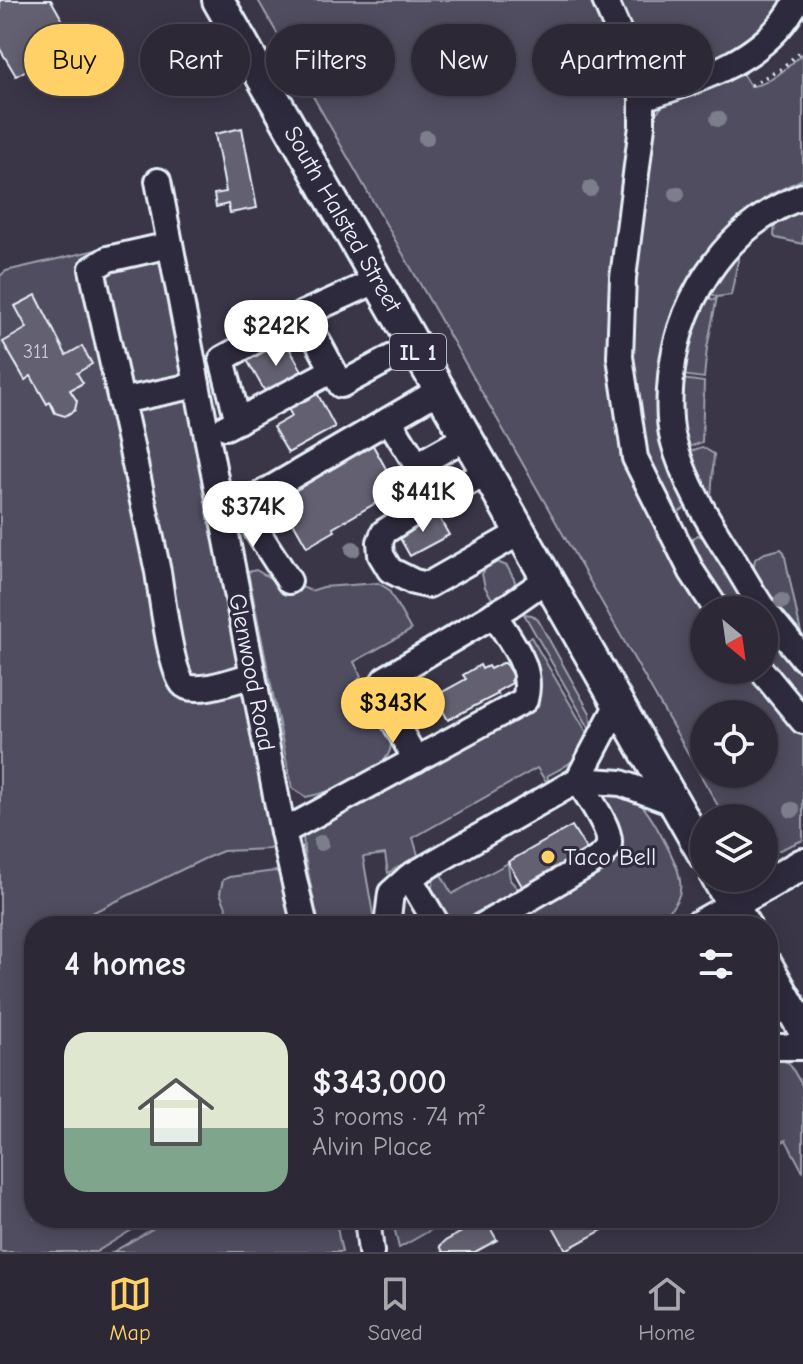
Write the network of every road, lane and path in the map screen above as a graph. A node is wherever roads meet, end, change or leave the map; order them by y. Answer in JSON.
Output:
{"nodes":[{"id":1,"x":218,"y":0,"type":"edge"},
{"id":2,"x":605,"y":0,"type":"edge"},
{"id":3,"x":797,"y":0,"type":"edge"},
{"id":4,"x":803,"y":49,"type":"edge"},
{"id":5,"x":751,"y":85,"type":"dead end"},
{"id":6,"x":642,"y":98,"type":"junction"},
{"id":7,"x":158,"y":181,"type":"dead end"},
{"id":8,"x":803,"y":196,"type":"edge"},
{"id":9,"x":170,"y":245,"type":"junction"},
{"id":10,"x":378,"y":280,"type":"junction"},
{"id":11,"x":303,"y":314,"type":"junction"},
{"id":12,"x":415,"y":345,"type":"junction"},
{"id":13,"x":333,"y":370,"type":"junction"},
{"id":14,"x":197,"y":385,"type":"junction"},
{"id":15,"x":440,"y":390,"type":"junction"},
{"id":16,"x":121,"y":401,"type":"junction"},
{"id":17,"x":389,"y":420,"type":"junction"},
{"id":18,"x":238,"y":421,"type":"junction"},
{"id":19,"x":467,"y":437,"type":"junction"},
{"id":20,"x":207,"y":438,"type":"junction"},
{"id":21,"x":487,"y":472,"type":"junction"},
{"id":22,"x":521,"y":532,"type":"junction"},
{"id":23,"x":547,"y":579,"type":"junction"},
{"id":24,"x":289,"y":581,"type":"dead end"},
{"id":25,"x":708,"y":596,"type":"edge"},
{"id":26,"x":755,"y":596,"type":"edge"},
{"id":27,"x":494,"y":614,"type":"junction"},
{"id":28,"x":778,"y":627,"type":"edge"},
{"id":29,"x":803,"y":658,"type":"edge"},
{"id":30,"x":253,"y":675,"type":"junction"},
{"id":31,"x":773,"y":684,"type":"edge"},
{"id":32,"x":618,"y":704,"type":"junction"},
{"id":33,"x":803,"y":721,"type":"edge"},
{"id":34,"x":416,"y":760,"type":"junction"},
{"id":35,"x":578,"y":780,"type":"junction"},
{"id":36,"x":675,"y":803,"type":"junction"},
{"id":37,"x":690,"y":830,"type":"edge"},
{"id":38,"x":283,"y":832,"type":"junction"},
{"id":39,"x":803,"y":864,"type":"edge"},
{"id":40,"x":409,"y":877,"type":"junction"},
{"id":41,"x":731,"y":903,"type":"edge"},
{"id":42,"x":303,"y":916,"type":"edge"},
{"id":43,"x":388,"y":916,"type":"edge"},
{"id":44,"x":432,"y":916,"type":"edge"},
{"id":45,"x":499,"y":916,"type":"edge"},
{"id":46,"x":710,"y":916,"type":"edge"},
{"id":47,"x":778,"y":993,"type":"edge"},
{"id":48,"x":787,"y":1016,"type":"edge"},
{"id":49,"x":778,"y":1047,"type":"edge"},
{"id":50,"x":803,"y":1047,"type":"edge"},
{"id":51,"x":368,"y":1228,"type":"edge"},
{"id":52,"x":371,"y":1252,"type":"edge"}],
"edges":[{"from":1,"to":10,"type":"main road","name":"South Halsted Street","number":"IL 1"},
{"from":2,"to":6,"type":"street"},
{"from":3,"to":6,"type":"street"},
{"from":4,"to":5,"type":"path"},
{"from":6,"to":25,"type":"street"},
{"from":7,"to":9,"type":"street","name":"Glenwood Road"},
{"from":8,"to":26,"type":"street"},
{"from":9,"to":14,"type":"street","name":"Glenwood Road"},
{"from":9,"to":16,"type":"street"},
{"from":10,"to":11,"type":"street"},
{"from":10,"to":12,"type":"main road","name":"South Halsted Street","number":"IL 1"},
{"from":11,"to":13,"type":"street"},
{"from":11,"to":18,"type":"street"},
{"from":12,"to":13,"type":"street"},
{"from":12,"to":15,"type":"main road","name":"South Halsted Street","number":"IL 1"},
{"from":13,"to":18,"type":"street"},
{"from":14,"to":16,"type":"street"},
{"from":14,"to":20,"type":"street","name":"Glenwood Road"},
{"from":15,"to":17,"type":"street"},
{"from":15,"to":19,"type":"main road","name":"South Halsted Street","number":"IL 1"},
{"from":16,"to":30,"type":"street"},
{"from":17,"to":19,"type":"street"},
{"from":17,"to":24,"type":"street"},
{"from":18,"to":20,"type":"street"},
{"from":19,"to":21,"type":"main road","name":"South Halsted Street","number":"IL 1"},
{"from":20,"to":30,"type":"street","name":"Glenwood Road"},
{"from":21,"to":22,"type":"main road","name":"South Halsted Street","number":"IL 1"},
{"from":21,"to":22,"type":"street"},
{"from":22,"to":23,"type":"main road","name":"South Halsted Street","number":"IL 1"},
{"from":23,"to":27,"type":"street"},
{"from":23,"to":32,"type":"main road","name":"South Halsted Street","number":"IL 1"},
{"from":27,"to":34,"type":"street"},
{"from":27,"to":34,"type":"street"},
{"from":28,"to":29,"type":"street"},
{"from":30,"to":38,"type":"street","name":"Glenwood Road"},
{"from":31,"to":33,"type":"street"},
{"from":32,"to":35,"type":"street"},
{"from":32,"to":36,"type":"main road","name":"South Halsted Street","number":"IL 1"},
{"from":34,"to":38,"type":"street"},
{"from":35,"to":36,"type":"street"},
{"from":35,"to":40,"type":"street"},
{"from":35,"to":45,"type":"street"},
{"from":36,"to":37,"type":"main road","name":"South Halsted Street","number":"IL 1"},
{"from":38,"to":42,"type":"street","name":"Glenwood Road"},
{"from":39,"to":41,"type":"main road"},
{"from":40,"to":43,"type":"street"},
{"from":40,"to":44,"type":"street"},
{"from":41,"to":46,"type":"street"},
{"from":47,"to":48,"type":"main road"},
{"from":49,"to":50,"type":"street"},
{"from":51,"to":52,"type":"street"}]}
